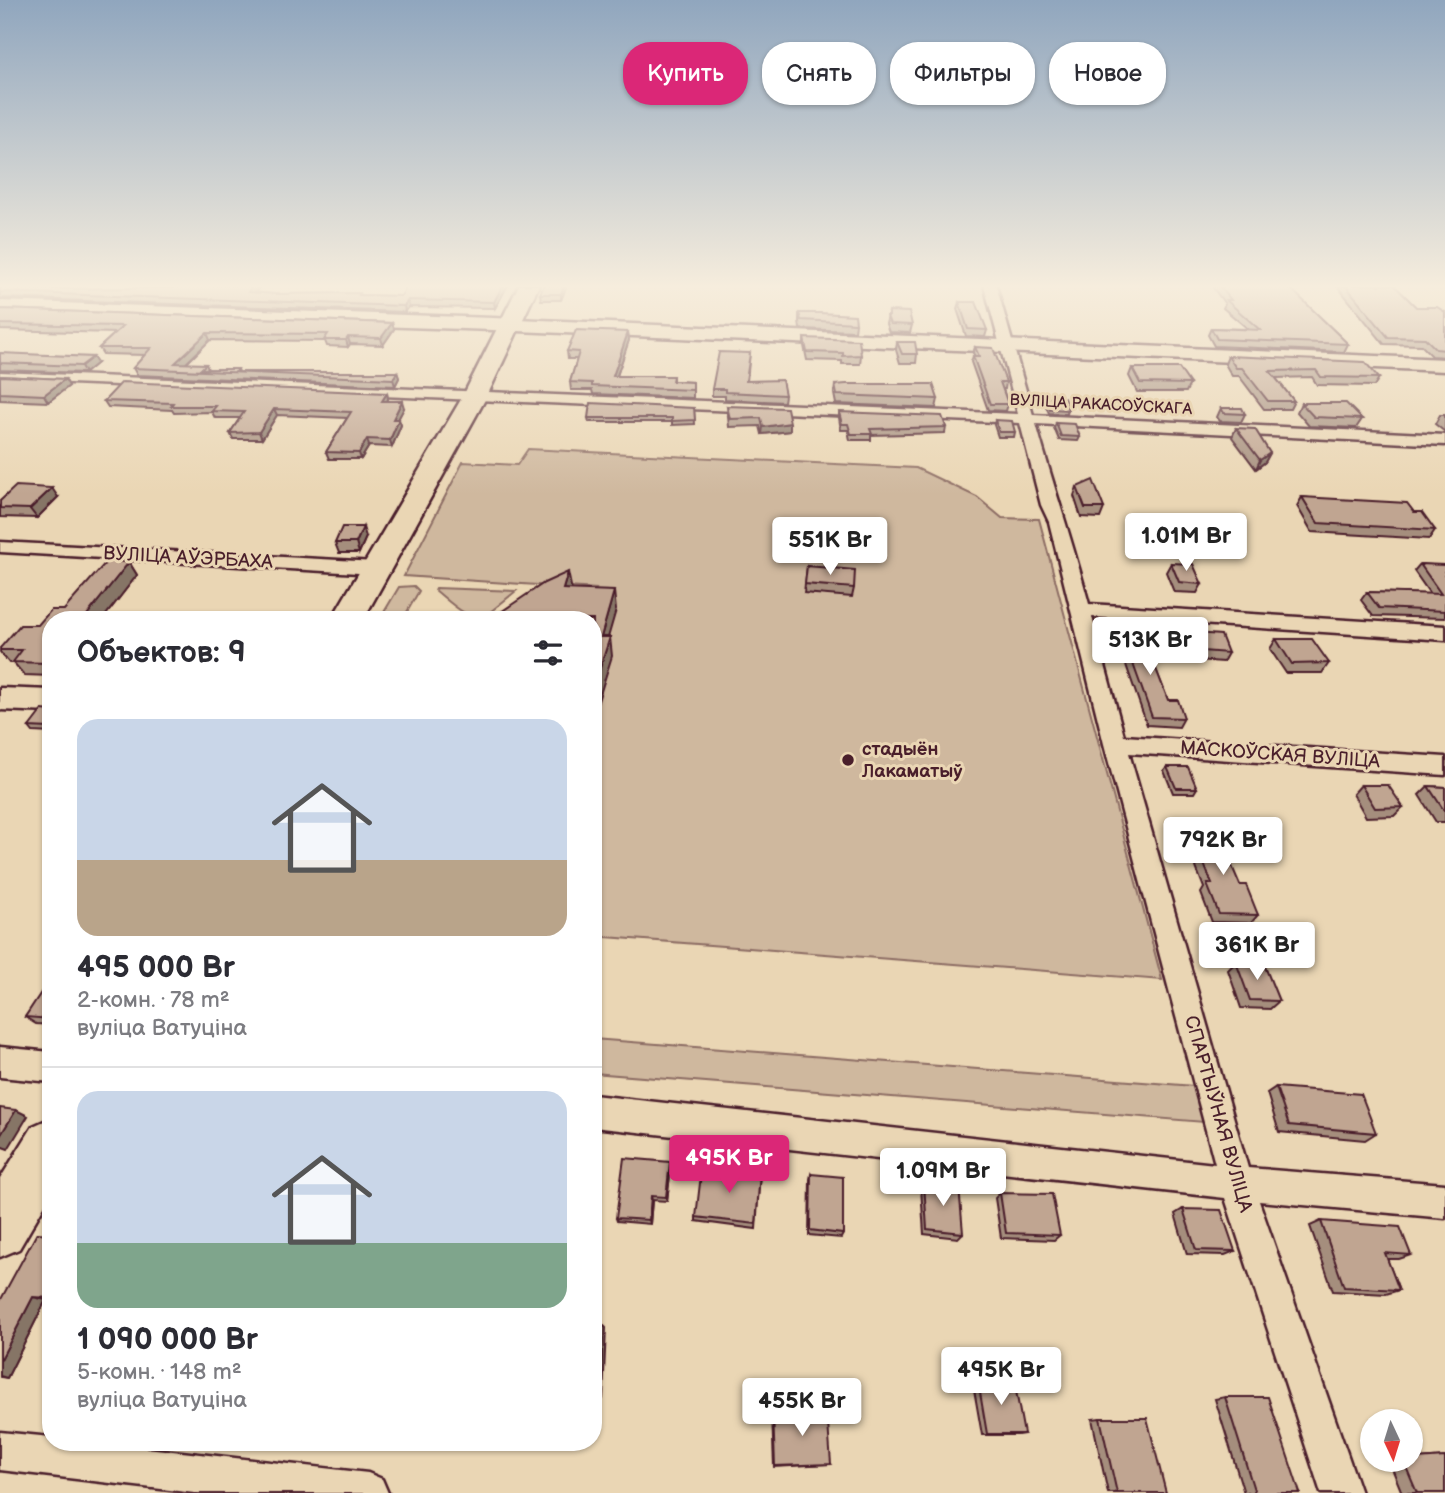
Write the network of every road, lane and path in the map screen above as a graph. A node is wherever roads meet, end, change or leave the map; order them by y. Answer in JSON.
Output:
{"nodes":[{"id":1,"x":495,"y":355,"type":"edge"},
{"id":2,"x":1010,"y":355,"type":"edge"},
{"id":3,"x":1207,"y":355,"type":"edge"},
{"id":4,"x":1445,"y":365,"type":"edge"},
{"id":5,"x":0,"y":376,"type":"edge"},
{"id":6,"x":475,"y":396,"type":"junction"},
{"id":7,"x":1026,"y":419,"type":"junction"},
{"id":8,"x":1445,"y":440,"type":"edge"},
{"id":9,"x":0,"y":547,"type":"edge"},
{"id":10,"x":376,"y":568,"type":"junction"},
{"id":11,"x":1080,"y":610,"type":"junction"},
{"id":12,"x":352,"y":611,"type":"edge"},
{"id":13,"x":1445,"y":633,"type":"edge"},
{"id":14,"x":0,"y":699,"type":"edge"},
{"id":15,"x":42,"y":701,"type":"edge"},
{"id":16,"x":1115,"y":744,"type":"junction"},
{"id":17,"x":1445,"y":766,"type":"edge"},
{"id":18,"x":0,"y":1062,"type":"edge"},
{"id":19,"x":42,"y":1066,"type":"edge"},
{"id":20,"x":602,"y":1112,"type":"edge"},
{"id":21,"x":42,"y":1159,"type":"edge"},
{"id":22,"x":1236,"y":1183,"type":"junction"},
{"id":23,"x":1445,"y":1201,"type":"edge"},
{"id":24,"x":0,"y":1230,"type":"edge"},
{"id":25,"x":0,"y":1451,"type":"edge"},
{"id":26,"x":368,"y":1493,"type":"edge"},
{"id":27,"x":1341,"y":1493,"type":"edge"}],
"edges":[{"from":1,"to":6,"type":"main road"},
{"from":2,"to":7,"type":"street","name":"СПАРТЫЎНАЯ ВУЛІЦА"},
{"from":3,"to":4,"type":"street"},
{"from":5,"to":6,"type":"street","name":"ВУЛІЦА РАКАСОЎСКАГА"},
{"from":6,"to":7,"type":"street","name":"ВУЛІЦА РАКАСОЎСКАГА"},
{"from":6,"to":10,"type":"main road"},
{"from":7,"to":8,"type":"street","name":"ВУЛІЦА РАКАСОЎСКАГА"},
{"from":7,"to":11,"type":"street","name":"СПАРТЫЎНАЯ ВУЛІЦА"},
{"from":9,"to":10,"type":"street","name":"ВУЛІЦА АЎЭРБАХА"},
{"from":10,"to":12,"type":"main road"},
{"from":11,"to":13,"type":"street"},
{"from":11,"to":16,"type":"street","name":"СПАРТЫЎНАЯ ВУЛІЦА"},
{"from":14,"to":15,"type":"street"},
{"from":16,"to":17,"type":"street","name":"МАСКОЎСКАЯ ВУЛІЦА"},
{"from":16,"to":22,"type":"street","name":"СПАРТЫЎНАЯ ВУЛІЦА"},
{"from":18,"to":19,"type":"street"},
{"from":20,"to":22,"type":"street"},
{"from":21,"to":24,"type":"main road"},
{"from":22,"to":23,"type":"street"},
{"from":22,"to":27,"type":"street","name":"СПАРТЫЎНАЯ ВУЛІЦА"},
{"from":25,"to":26,"type":"street"}]}
